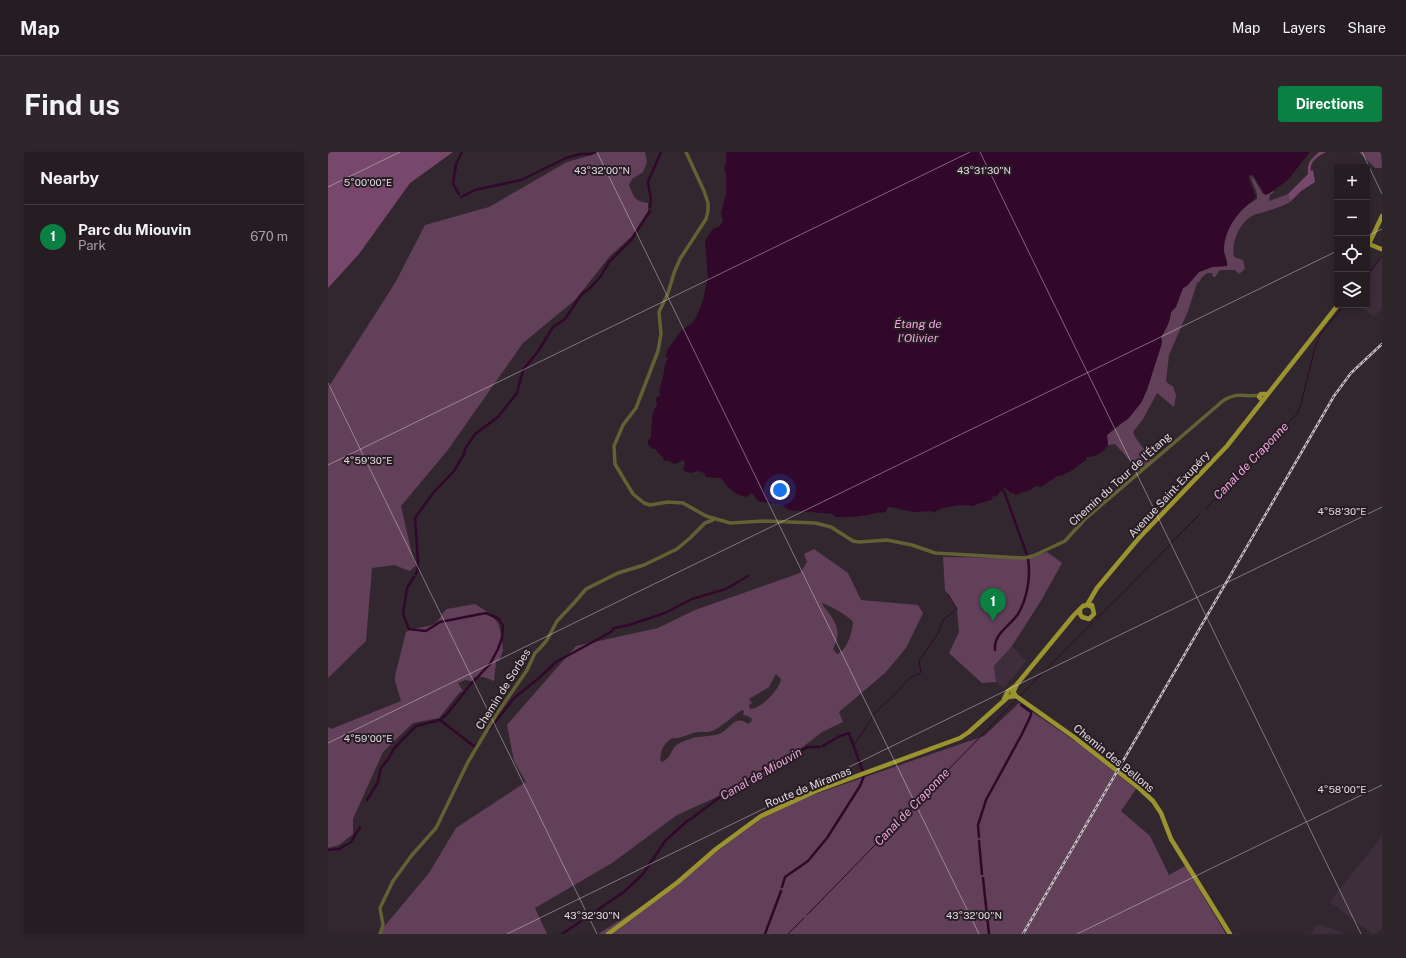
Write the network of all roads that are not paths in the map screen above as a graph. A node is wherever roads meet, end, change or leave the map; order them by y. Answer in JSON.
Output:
{"nodes":[{"id":1,"x":686,"y":152,"type":"edge"},
{"id":2,"x":1382,"y":216,"type":"edge"},
{"id":3,"x":1382,"y":222,"type":"edge"},
{"id":4,"x":1371,"y":245,"type":"edge"},
{"id":5,"x":1381,"y":250,"type":"edge"},
{"id":6,"x":1336,"y":308,"type":"edge"},
{"id":7,"x":1262,"y":397,"type":"junction"},
{"id":8,"x":715,"y":520,"type":"junction"},
{"id":9,"x":1089,"y":606,"type":"junction"},
{"id":10,"x":1080,"y":610,"type":"junction"},
{"id":11,"x":1082,"y":617,"type":"junction"},
{"id":12,"x":1068,"y":623,"type":"junction"},
{"id":13,"x":1012,"y":694,"type":"junction"},
{"id":14,"x":380,"y":934,"type":"edge"},
{"id":15,"x":608,"y":934,"type":"edge"},
{"id":16,"x":1230,"y":934,"type":"edge"}],
"edges":[{"from":1,"to":8,"type":"street","name":"Chemin du Tour de l'Étang"},
{"from":2,"to":4,"type":"main road"},
{"from":3,"to":4,"type":"main road"},
{"from":4,"to":5,"type":"main road"},
{"from":6,"to":7,"type":"main road","name":"Avenue Saint-Exupéry"},
{"from":7,"to":8,"type":"street","name":"Chemin du Tour de l'Étang"},
{"from":7,"to":9,"type":"main road","name":"Avenue Saint-Exupéry"},
{"from":8,"to":14,"type":"street","name":"Chemin de Sorbes"},
{"from":9,"to":10,"type":"main road"},
{"from":9,"to":11,"type":"main road"},
{"from":10,"to":11,"type":"main road"},
{"from":10,"to":12,"type":"main road"},
{"from":11,"to":12,"type":"main road"},
{"from":12,"to":13,"type":"main road"},
{"from":13,"to":15,"type":"main road","name":"Route de Miramas"},
{"from":13,"to":16,"type":"main road","name":"Chemin des Bellons"}]}
